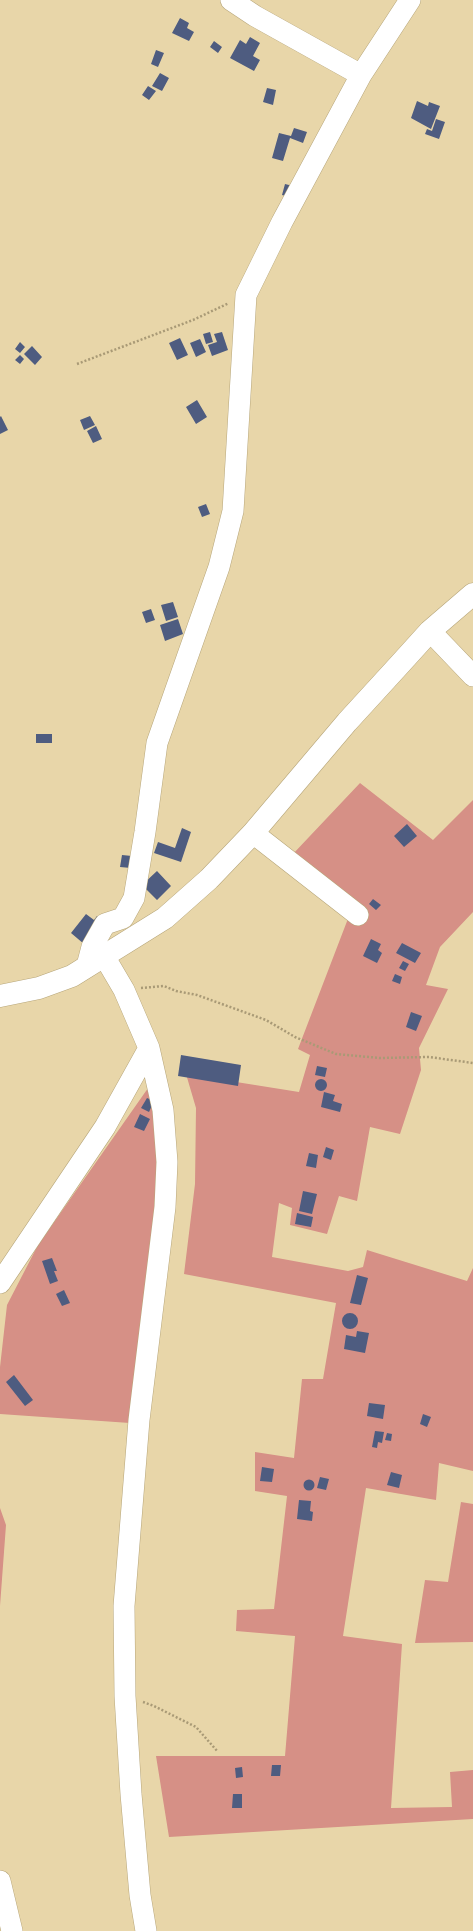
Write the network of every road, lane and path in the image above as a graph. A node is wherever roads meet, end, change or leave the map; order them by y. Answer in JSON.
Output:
{"nodes":[{"id":1,"x":231,"y":0,"type":"edge"},
{"id":2,"x":410,"y":0,"type":"edge"},
{"id":3,"x":361,"y":75,"type":"junction"},
{"id":4,"x":246,"y":295,"type":"junction"},
{"id":5,"x":77,"y":364,"type":"dead end"},
{"id":6,"x":473,"y":594,"type":"edge"},
{"id":7,"x":430,"y":632,"type":"junction"},
{"id":8,"x":473,"y":676,"type":"edge"},
{"id":9,"x":253,"y":833,"type":"junction"},
{"id":10,"x":358,"y":915,"type":"dead end"},
{"id":11,"x":96,"y":961,"type":"junction"},
{"id":12,"x":124,"y":990,"type":"junction"},
{"id":13,"x":0,"y":996,"type":"edge"},
{"id":14,"x":149,"y":1048,"type":"junction"},
{"id":15,"x":473,"y":1063,"type":"edge"},
{"id":16,"x":0,"y":1283,"type":"edge"},
{"id":17,"x":125,"y":1696,"type":"junction"},
{"id":18,"x":218,"y":1752,"type":"dead end"},
{"id":19,"x":0,"y":1881,"type":"edge"},
{"id":20,"x":12,"y":1931,"type":"edge"},
{"id":21,"x":146,"y":1931,"type":"edge"}],
"edges":[{"from":1,"to":3,"type":"street"},
{"from":2,"to":3,"type":"street"},
{"from":3,"to":4,"type":"street"},
{"from":4,"to":5,"type":"path"},
{"from":4,"to":11,"type":"street"},
{"from":6,"to":7,"type":"main road"},
{"from":7,"to":8,"type":"street"},
{"from":7,"to":9,"type":"main road"},
{"from":9,"to":10,"type":"street"},
{"from":9,"to":11,"type":"main road"},
{"from":11,"to":12,"type":"street"},
{"from":11,"to":13,"type":"main road"},
{"from":12,"to":14,"type":"street"},
{"from":12,"to":15,"type":"path"},
{"from":14,"to":16,"type":"street"},
{"from":14,"to":17,"type":"street"},
{"from":17,"to":18,"type":"path"},
{"from":17,"to":21,"type":"street"},
{"from":19,"to":20,"type":"street"}]}
